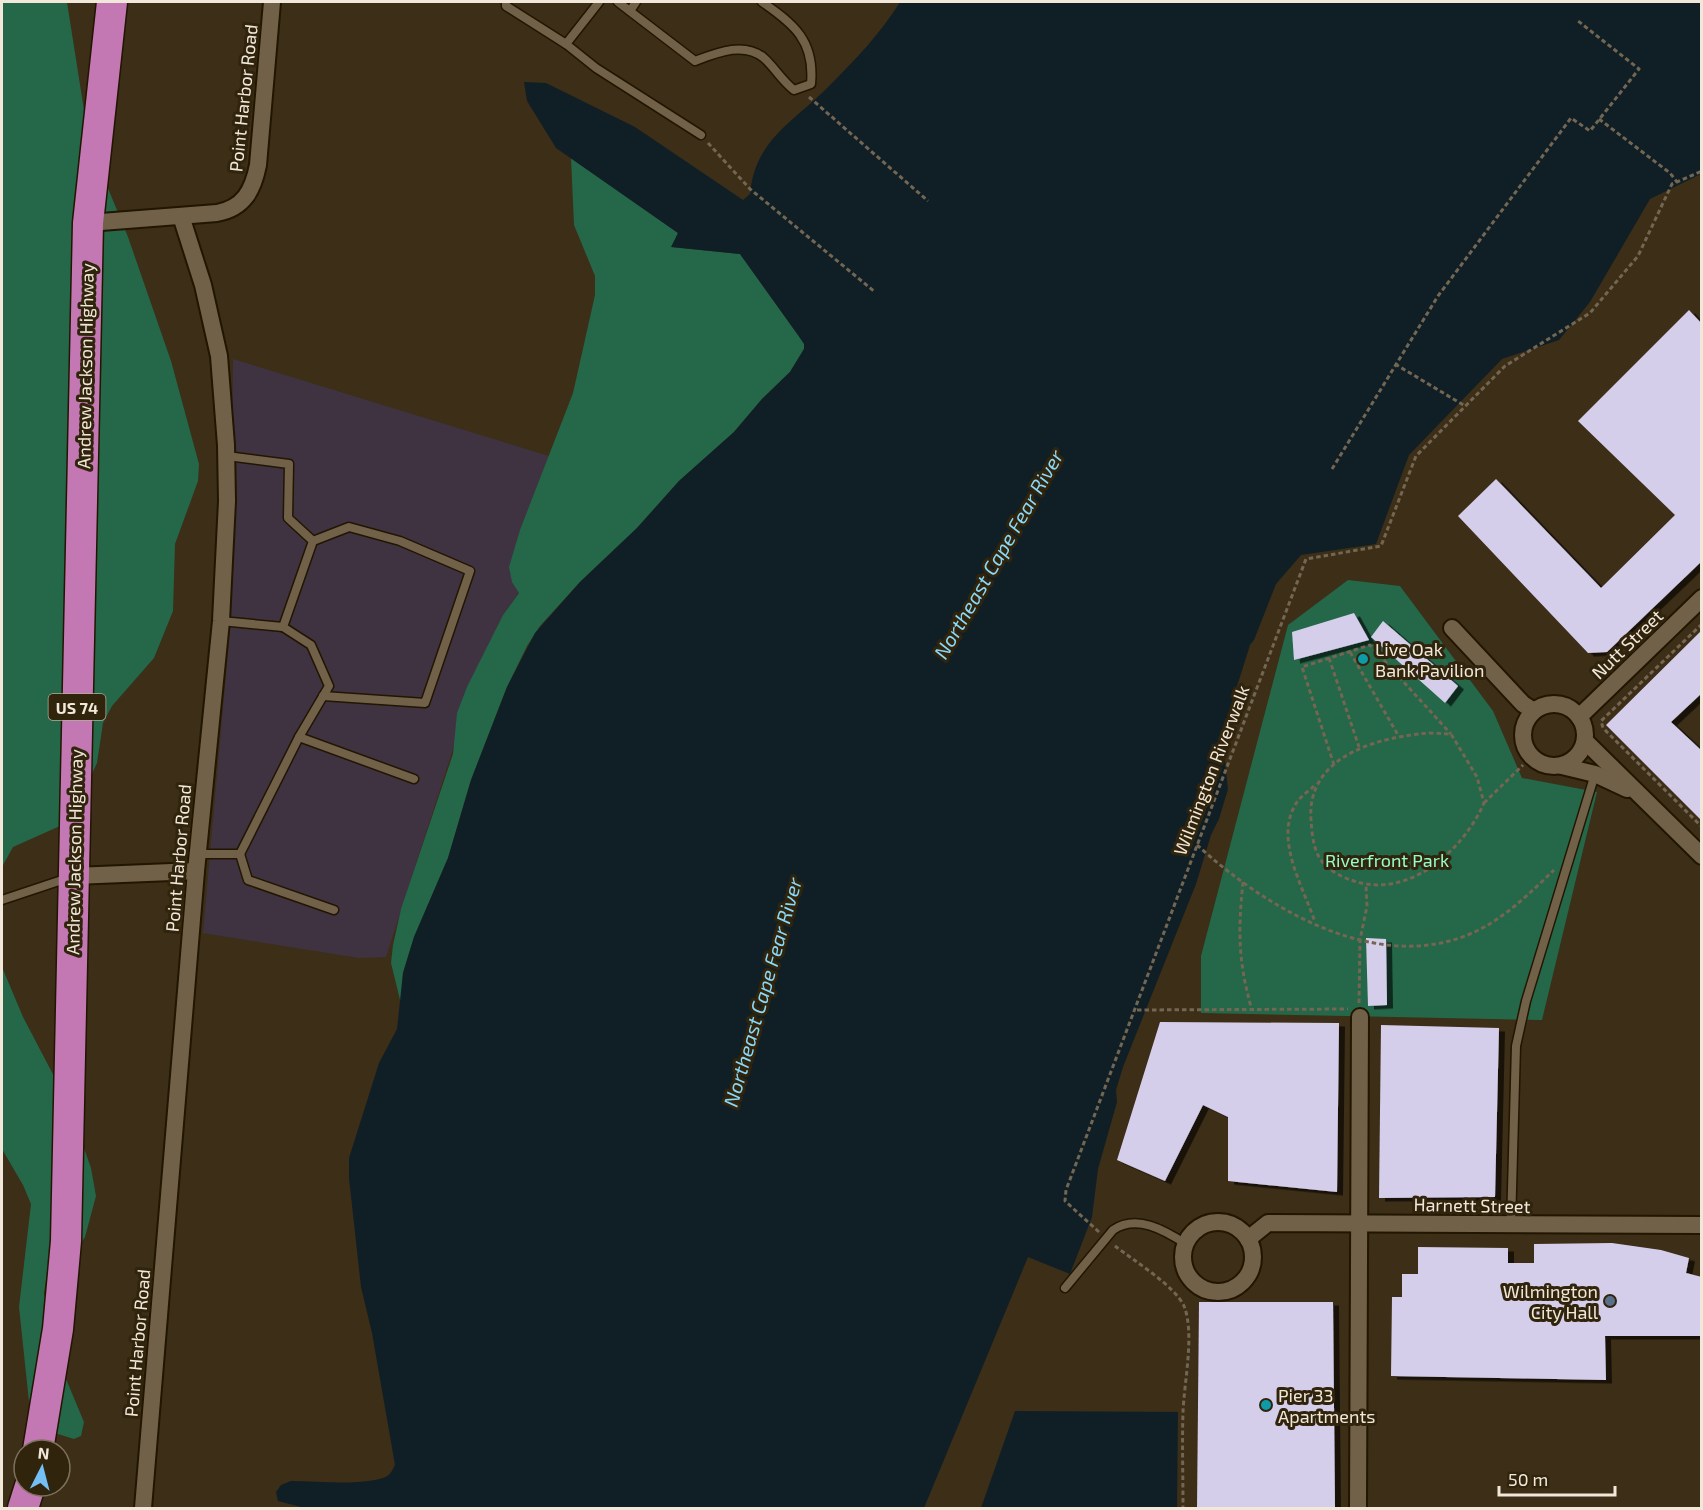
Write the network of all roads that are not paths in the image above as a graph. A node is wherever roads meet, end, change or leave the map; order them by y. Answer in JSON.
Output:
{"nodes":[{"id":1,"x":112,"y":2,"type":"edge"},
{"id":2,"x":272,"y":2,"type":"edge"},
{"id":3,"x":506,"y":2,"type":"edge"},
{"id":4,"x":600,"y":2,"type":"edge"},
{"id":5,"x":618,"y":2,"type":"edge"},
{"id":6,"x":636,"y":2,"type":"edge"},
{"id":7,"x":762,"y":2,"type":"edge"},
{"id":8,"x":630,"y":11,"type":"junction"},
{"id":9,"x":566,"y":44,"type":"junction"},
{"id":10,"x":701,"y":135,"type":"road end"},
{"id":11,"x":182,"y":216,"type":"junction"},
{"id":12,"x":88,"y":223,"type":"junction"},
{"id":13,"x":226,"y":456,"type":"junction"},
{"id":14,"x":313,"y":541,"type":"junction"},
{"id":15,"x":1701,"y":598,"type":"edge"},
{"id":16,"x":221,"y":621,"type":"junction"},
{"id":17,"x":283,"y":627,"type":"junction"},
{"id":18,"x":1452,"y":628,"type":"dead end"},
{"id":19,"x":323,"y":696,"type":"junction"},
{"id":20,"x":1534,"y":711,"type":"junction"},
{"id":21,"x":1579,"y":717,"type":"junction"},
{"id":22,"x":299,"y":737,"type":"junction"},
{"id":23,"x":1585,"y":741,"type":"junction"},
{"id":24,"x":1562,"y":766,"type":"junction"},
{"id":25,"x":1594,"y":774,"type":"junction"},
{"id":26,"x":414,"y":779,"type":"dead end"},
{"id":27,"x":1636,"y":792,"type":"junction"},
{"id":28,"x":240,"y":854,"type":"junction"},
{"id":29,"x":1701,"y":856,"type":"edge"},
{"id":30,"x":197,"y":863,"type":"junction"},
{"id":31,"x":74,"y":876,"type":"junction"},
{"id":32,"x":2,"y":900,"type":"edge"},
{"id":33,"x":334,"y":909,"type":"dead end"},
{"id":34,"x":1360,"y":1017,"type":"dead end"},
{"id":35,"x":1360,"y":1223,"type":"junction"},
{"id":36,"x":1511,"y":1225,"type":"junction"},
{"id":37,"x":1701,"y":1225,"type":"edge"},
{"id":38,"x":1248,"y":1239,"type":"junction"},
{"id":39,"x":1186,"y":1244,"type":"junction"},
{"id":40,"x":1065,"y":1288,"type":"dead end"},
{"id":41,"x":41,"y":1438,"type":"edge"},
{"id":42,"x":143,"y":1509,"type":"edge"},
{"id":43,"x":1358,"y":1509,"type":"edge"}],
"edges":[{"from":1,"to":12,"type":"highway","name":"Andrew Jackson Highway","number":"US 74"},
{"from":2,"to":11,"type":"street","name":"Point Harbor Road"},
{"from":3,"to":9,"type":"lane"},
{"from":4,"to":9,"type":"lane"},
{"from":5,"to":8,"type":"lane"},
{"from":6,"to":8,"type":"lane"},
{"from":7,"to":8,"type":"lane"},
{"from":9,"to":10,"type":"lane"},
{"from":11,"to":12,"type":"street","name":"Point Harbor Road"},
{"from":11,"to":13,"type":"street","name":"Point Harbor Road"},
{"from":12,"to":31,"type":"highway","name":"Andrew Jackson Highway","number":"US 74"},
{"from":13,"to":14,"type":"lane"},
{"from":13,"to":16,"type":"street","name":"Point Harbor Road"},
{"from":14,"to":17,"type":"lane"},
{"from":14,"to":19,"type":"lane"},
{"from":15,"to":21,"type":"street","name":"Nutt Street"},
{"from":16,"to":17,"type":"lane"},
{"from":16,"to":30,"type":"street","name":"Point Harbor Road"},
{"from":17,"to":19,"type":"lane"},
{"from":18,"to":20,"type":"street"},
{"from":19,"to":22,"type":"lane"},
{"from":20,"to":21,"type":"street"},
{"from":20,"to":24,"type":"street"},
{"from":21,"to":23,"type":"street"},
{"from":22,"to":26,"type":"lane"},
{"from":22,"to":28,"type":"lane"},
{"from":23,"to":24,"type":"street"},
{"from":23,"to":27,"type":"street"},
{"from":24,"to":25,"type":"street"},
{"from":25,"to":27,"type":"street"},
{"from":25,"to":36,"type":"lane"},
{"from":27,"to":29,"type":"street"},
{"from":28,"to":30,"type":"lane"},
{"from":28,"to":33,"type":"lane"},
{"from":30,"to":31,"type":"street"},
{"from":30,"to":42,"type":"street","name":"Point Harbor Road"},
{"from":31,"to":32,"type":"lane"},
{"from":31,"to":41,"type":"highway","name":"Andrew Jackson Highway","number":"US 74"},
{"from":34,"to":35,"type":"street"},
{"from":35,"to":36,"type":"street","name":"Harnett Street"},
{"from":35,"to":38,"type":"street","name":"Harnett Street"},
{"from":35,"to":43,"type":"street"},
{"from":36,"to":37,"type":"street","name":"Harnett Street"},
{"from":38,"to":39,"type":"street"},
{"from":38,"to":39,"type":"street"},
{"from":39,"to":40,"type":"lane"}]}
